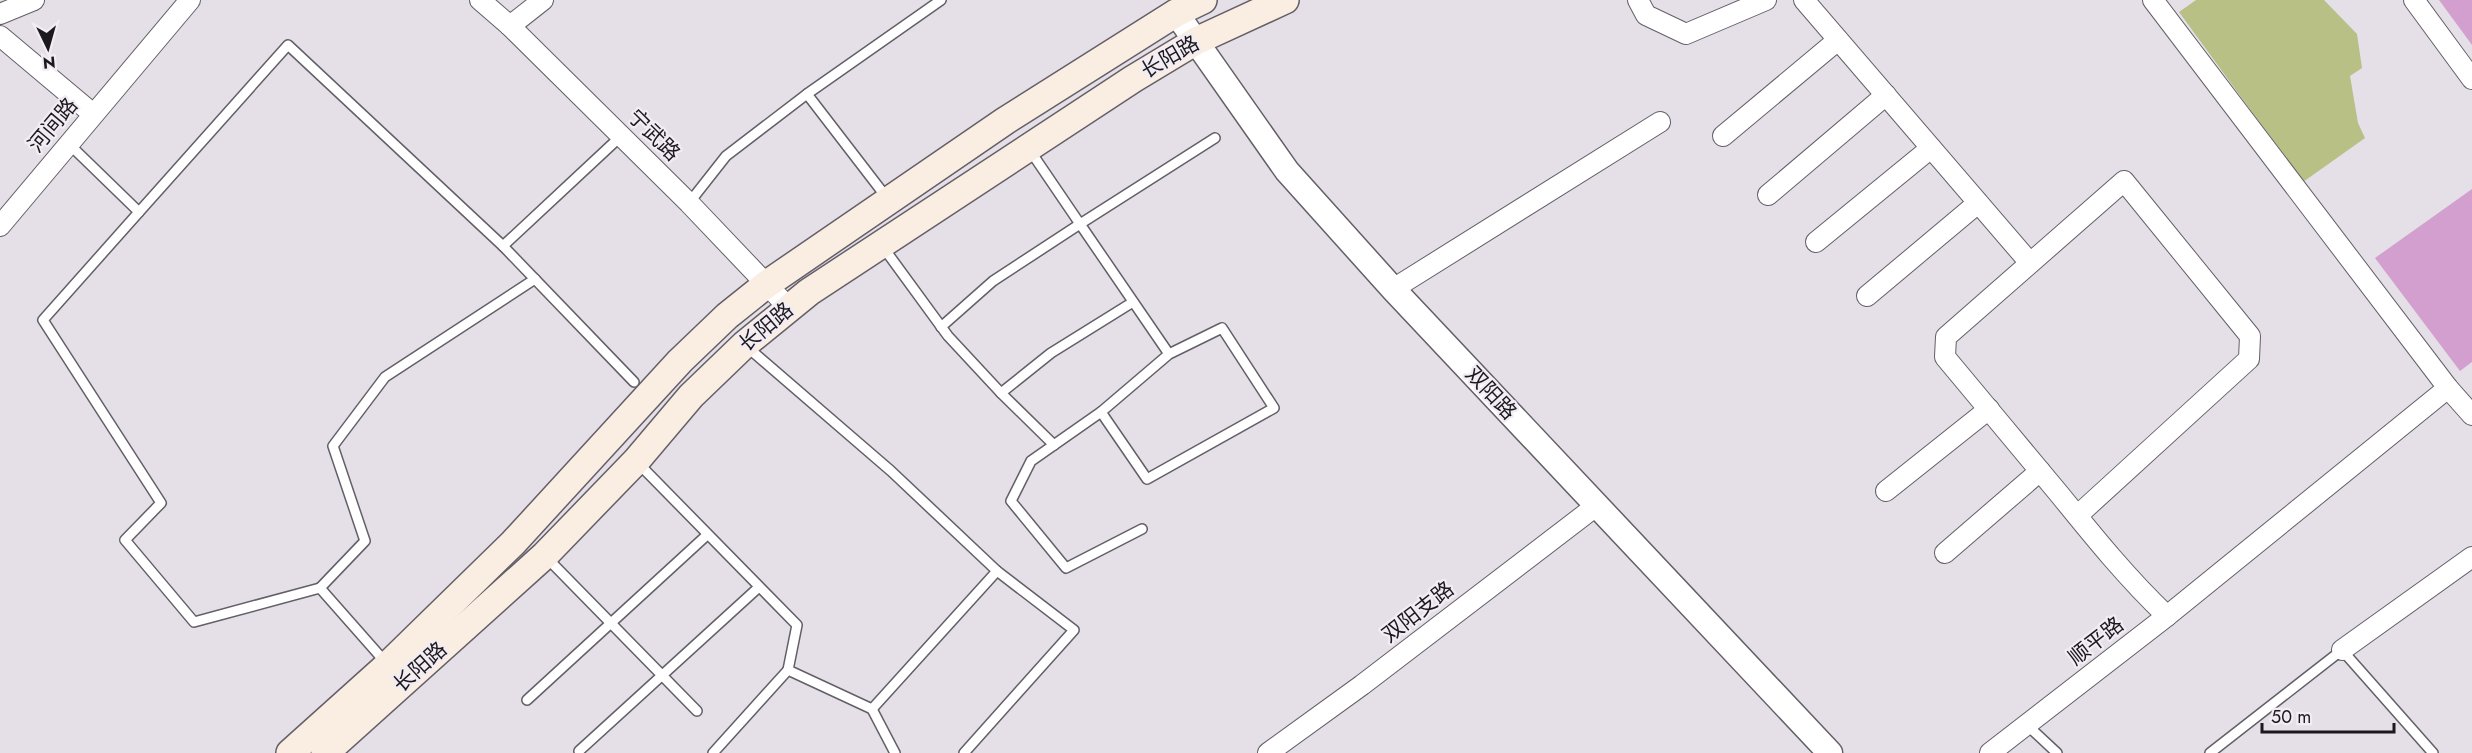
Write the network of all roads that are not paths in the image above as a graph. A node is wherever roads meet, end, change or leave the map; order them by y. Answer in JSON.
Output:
{"nodes":[{"id":1,"x":34,"y":0,"type":"edge"},
{"id":2,"x":190,"y":0,"type":"edge"},
{"id":3,"x":480,"y":0,"type":"edge"},
{"id":4,"x":543,"y":0,"type":"edge"},
{"id":5,"x":1203,"y":0,"type":"edge"},
{"id":6,"x":1284,"y":0,"type":"edge"},
{"id":7,"x":1638,"y":0,"type":"edge"},
{"id":8,"x":1766,"y":0,"type":"edge"},
{"id":9,"x":1804,"y":0,"type":"edge"},
{"id":10,"x":2414,"y":0,"type":"edge"},
{"id":11,"x":937,"y":1,"type":"edge"},
{"id":12,"x":2160,"y":2,"type":"edge"},
{"id":13,"x":1174,"y":9,"type":"junction"},
{"id":14,"x":0,"y":14,"type":"edge"},
{"id":15,"x":510,"y":26,"type":"junction"},
{"id":16,"x":0,"y":36,"type":"edge"},
{"id":17,"x":1838,"y":40,"type":"junction"},
{"id":18,"x":1196,"y":41,"type":"junction"},
{"id":19,"x":2472,"y":80,"type":"edge"},
{"id":20,"x":807,"y":94,"type":"junction"},
{"id":21,"x":1886,"y":95,"type":"junction"},
{"id":22,"x":93,"y":114,"type":"junction"},
{"id":23,"x":1660,"y":122,"type":"dead end"},
{"id":24,"x":621,"y":136,"type":"junction"},
{"id":25,"x":1723,"y":136,"type":"dead end"},
{"id":26,"x":1215,"y":138,"type":"dead end"},
{"id":27,"x":69,"y":144,"type":"junction"},
{"id":28,"x":1028,"y":147,"type":"junction"},
{"id":29,"x":1931,"y":148,"type":"junction"},
{"id":30,"x":1768,"y":195,"type":"dead end"},
{"id":31,"x":889,"y":200,"type":"junction"},
{"id":32,"x":1978,"y":202,"type":"junction"},
{"id":33,"x":689,"y":203,"type":"junction"},
{"id":34,"x":139,"y":212,"type":"junction"},
{"id":35,"x":1080,"y":224,"type":"junction"},
{"id":36,"x":0,"y":226,"type":"edge"},
{"id":37,"x":1816,"y":242,"type":"dead end"},
{"id":38,"x":882,"y":245,"type":"junction"},
{"id":39,"x":503,"y":246,"type":"junction"},
{"id":40,"x":2030,"y":263,"type":"junction"},
{"id":41,"x":535,"y":279,"type":"junction"},
{"id":42,"x":767,"y":284,"type":"junction"},
{"id":43,"x":1394,"y":289,"type":"junction"},
{"id":44,"x":1867,"y":296,"type":"dead end"},
{"id":45,"x":1133,"y":302,"type":"junction"},
{"id":46,"x":789,"y":308,"type":"junction"},
{"id":47,"x":940,"y":327,"type":"junction"},
{"id":48,"x":744,"y":345,"type":"junction"},
{"id":49,"x":1168,"y":354,"type":"junction"},
{"id":50,"x":634,"y":382,"type":"dead end"},
{"id":51,"x":2448,"y":388,"type":"junction"},
{"id":52,"x":1001,"y":393,"type":"junction"},
{"id":53,"x":1989,"y":409,"type":"junction"},
{"id":54,"x":1101,"y":412,"type":"junction"},
{"id":55,"x":2472,"y":415,"type":"edge"},
{"id":56,"x":1054,"y":445,"type":"junction"},
{"id":57,"x":636,"y":461,"type":"junction"},
{"id":58,"x":2040,"y":471,"type":"junction"},
{"id":59,"x":1886,"y":491,"type":"dead end"},
{"id":60,"x":1596,"y":506,"type":"junction"},
{"id":61,"x":2077,"y":516,"type":"junction"},
{"id":62,"x":1142,"y":529,"type":"dead end"},
{"id":63,"x":707,"y":535,"type":"junction"},
{"id":64,"x":1945,"y":553,"type":"dead end"},
{"id":65,"x":544,"y":555,"type":"junction"},
{"id":66,"x":2472,"y":557,"type":"edge"},
{"id":67,"x":997,"y":571,"type":"junction"},
{"id":68,"x":759,"y":587,"type":"junction"},
{"id":69,"x":320,"y":588,"type":"junction"},
{"id":70,"x":2167,"y":616,"type":"junction"},
{"id":71,"x":611,"y":623,"type":"junction"},
{"id":72,"x":2342,"y":650,"type":"junction"},
{"id":73,"x":388,"y":665,"type":"junction"},
{"id":74,"x":788,"y":670,"type":"junction"},
{"id":75,"x":663,"y":675,"type":"junction"},
{"id":76,"x":527,"y":700,"type":"dead end"},
{"id":77,"x":872,"y":709,"type":"junction"},
{"id":78,"x":697,"y":711,"type":"dead end"},
{"id":79,"x":2027,"y":725,"type":"junction"},
{"id":80,"x":579,"y":751,"type":"dead end"},
{"id":81,"x":290,"y":753,"type":"edge"},
{"id":82,"x":325,"y":753,"type":"edge"},
{"id":83,"x":713,"y":753,"type":"edge"},
{"id":84,"x":896,"y":753,"type":"edge"},
{"id":85,"x":964,"y":753,"type":"edge"},
{"id":86,"x":1268,"y":753,"type":"edge"},
{"id":87,"x":1830,"y":753,"type":"edge"},
{"id":88,"x":1990,"y":753,"type":"edge"},
{"id":89,"x":2057,"y":753,"type":"edge"},
{"id":90,"x":2210,"y":753,"type":"edge"},
{"id":91,"x":2433,"y":753,"type":"edge"}],
"edges":[{"from":1,"to":14,"type":"street"},
{"from":2,"to":22,"type":"street","name":"河间路"},
{"from":3,"to":15,"type":"street","name":"宁武路"},
{"from":4,"to":15,"type":"street"},
{"from":5,"to":13,"type":"main road","name":"长阳路"},
{"from":6,"to":18,"type":"main road","name":"长阳路"},
{"from":7,"to":8,"type":"street"},
{"from":9,"to":17,"type":"street"},
{"from":10,"to":19,"type":"street"},
{"from":11,"to":20,"type":"lane"},
{"from":12,"to":51,"type":"street"},
{"from":13,"to":18,"type":"street","name":"双阳路"},
{"from":13,"to":31,"type":"main road","name":"长阳路"},
{"from":15,"to":24,"type":"street","name":"宁武路"},
{"from":16,"to":22,"type":"street"},
{"from":17,"to":21,"type":"street"},
{"from":17,"to":25,"type":"street"},
{"from":18,"to":28,"type":"main road","name":"长阳路"},
{"from":18,"to":43,"type":"street","name":"双阳路"},
{"from":20,"to":31,"type":"lane"},
{"from":20,"to":33,"type":"lane"},
{"from":21,"to":29,"type":"street"},
{"from":21,"to":30,"type":"street"},
{"from":22,"to":27,"type":"street","name":"河间路"},
{"from":23,"to":43,"type":"street"},
{"from":24,"to":33,"type":"street","name":"宁武路"},
{"from":24,"to":39,"type":"lane"},
{"from":26,"to":35,"type":"lane"},
{"from":27,"to":34,"type":"lane"},
{"from":27,"to":36,"type":"street","name":"河间路"},
{"from":28,"to":35,"type":"lane"},
{"from":28,"to":38,"type":"main road","name":"长阳路"},
{"from":29,"to":32,"type":"street"},
{"from":29,"to":37,"type":"street"},
{"from":31,"to":42,"type":"main road","name":"长阳路"},
{"from":32,"to":40,"type":"street"},
{"from":32,"to":44,"type":"street"},
{"from":33,"to":42,"type":"street","name":"宁武路"},
{"from":34,"to":39,"type":"lane"},
{"from":34,"to":69,"type":"lane"},
{"from":35,"to":45,"type":"lane"},
{"from":35,"to":47,"type":"lane"},
{"from":38,"to":46,"type":"main road","name":"长阳路"},
{"from":38,"to":47,"type":"lane"},
{"from":39,"to":41,"type":"lane"},
{"from":40,"to":53,"type":"street"},
{"from":40,"to":61,"type":"street"},
{"from":41,"to":50,"type":"lane"},
{"from":41,"to":69,"type":"lane"},
{"from":42,"to":46,"type":"street","name":"宁武路"},
{"from":42,"to":73,"type":"main road","name":"长阳路"},
{"from":43,"to":60,"type":"street","name":"双阳路"},
{"from":45,"to":49,"type":"lane"},
{"from":45,"to":52,"type":"lane"},
{"from":46,"to":48,"type":"main road","name":"长阳路"},
{"from":47,"to":52,"type":"lane"},
{"from":48,"to":57,"type":"main road","name":"长阳路"},
{"from":48,"to":67,"type":"lane"},
{"from":49,"to":54,"type":"lane"},
{"from":49,"to":54,"type":"lane"},
{"from":51,"to":55,"type":"street"},
{"from":51,"to":70,"type":"street","name":"顺平路"},
{"from":52,"to":56,"type":"lane"},
{"from":53,"to":58,"type":"street"},
{"from":53,"to":59,"type":"street"},
{"from":54,"to":56,"type":"lane"},
{"from":56,"to":62,"type":"lane"},
{"from":57,"to":63,"type":"lane"},
{"from":57,"to":65,"type":"main road","name":"长阳路"},
{"from":58,"to":61,"type":"street"},
{"from":58,"to":64,"type":"street"},
{"from":60,"to":86,"type":"street","name":"双阳支路"},
{"from":60,"to":87,"type":"street","name":"双阳路"},
{"from":61,"to":70,"type":"street"},
{"from":63,"to":68,"type":"lane"},
{"from":63,"to":71,"type":"lane"},
{"from":65,"to":71,"type":"lane"},
{"from":65,"to":82,"type":"main road","name":"长阳路"},
{"from":66,"to":72,"type":"street"},
{"from":67,"to":77,"type":"lane"},
{"from":67,"to":85,"type":"lane"},
{"from":68,"to":74,"type":"lane"},
{"from":68,"to":75,"type":"lane"},
{"from":69,"to":73,"type":"lane"},
{"from":70,"to":79,"type":"street","name":"顺平路"},
{"from":71,"to":75,"type":"lane"},
{"from":71,"to":76,"type":"lane"},
{"from":72,"to":90,"type":"lane"},
{"from":72,"to":91,"type":"lane"},
{"from":73,"to":81,"type":"main road","name":"长阳路"},
{"from":74,"to":77,"type":"lane"},
{"from":74,"to":83,"type":"lane"},
{"from":75,"to":78,"type":"lane"},
{"from":75,"to":80,"type":"lane"},
{"from":77,"to":84,"type":"lane"},
{"from":79,"to":88,"type":"street","name":"顺平路"},
{"from":79,"to":89,"type":"lane"}]}
